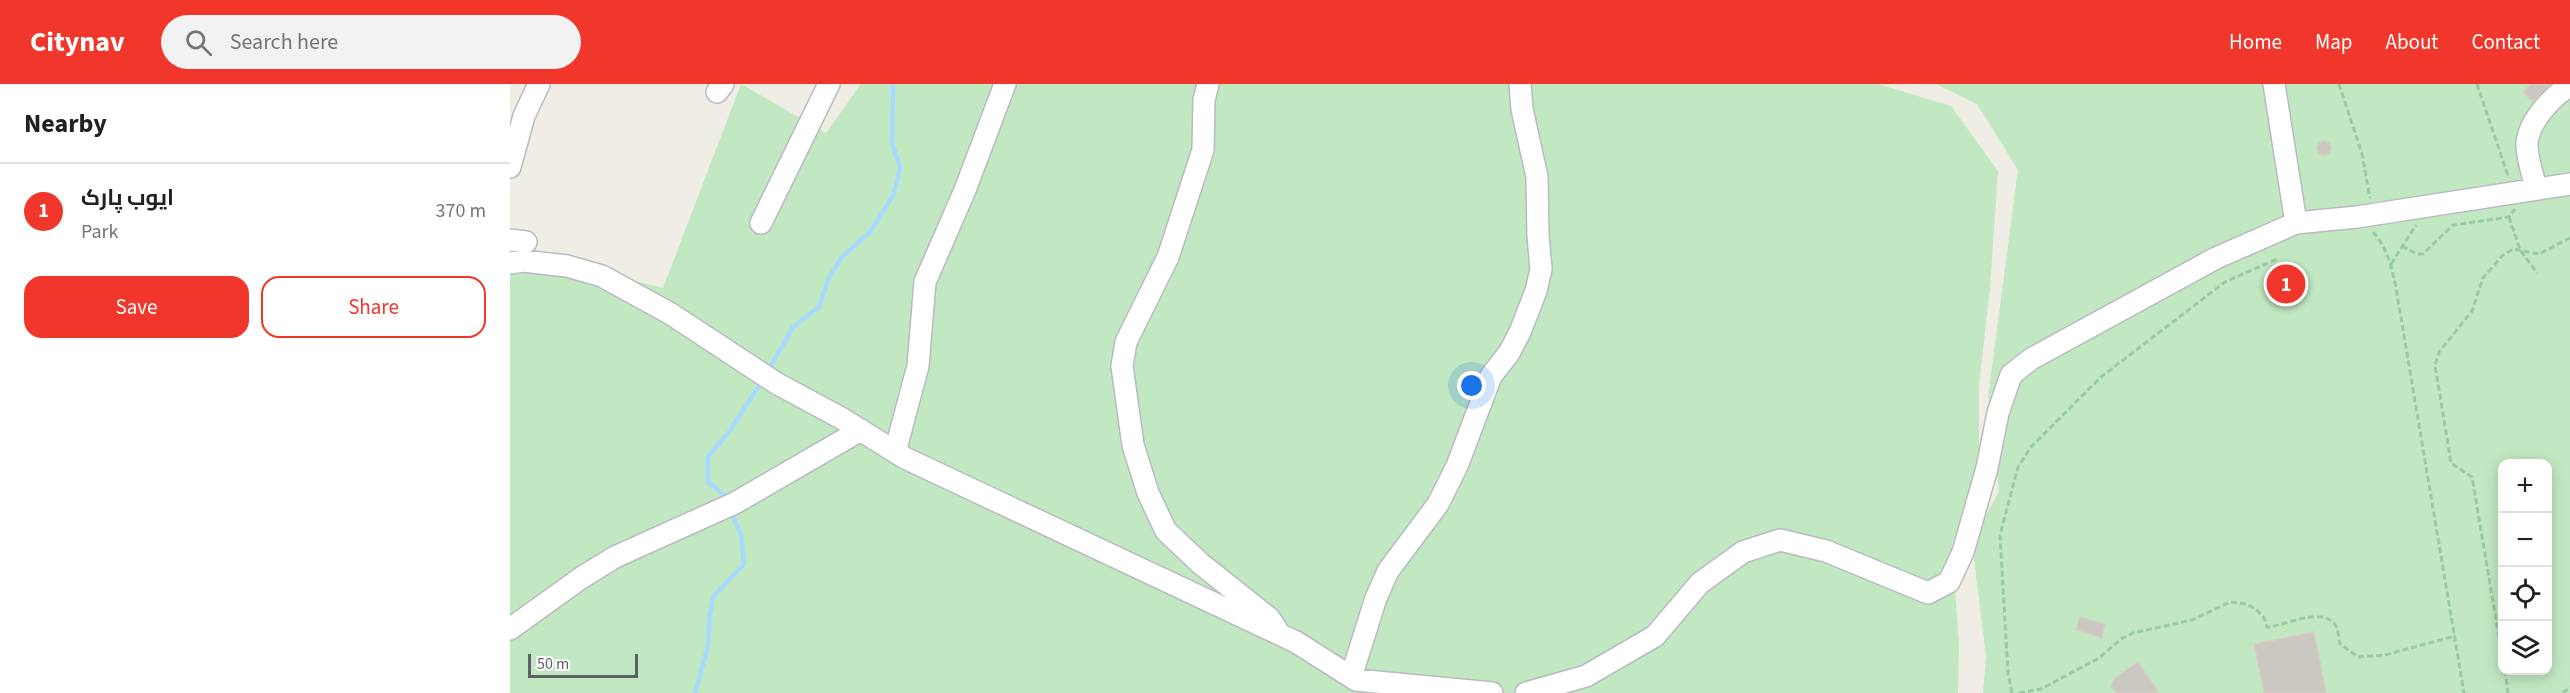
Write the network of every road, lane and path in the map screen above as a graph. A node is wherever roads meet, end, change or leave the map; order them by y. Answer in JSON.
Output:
{"nodes":[{"id":1,"x":539,"y":84,"type":"edge"},
{"id":2,"x":829,"y":84,"type":"edge"},
{"id":3,"x":1005,"y":84,"type":"edge"},
{"id":4,"x":1208,"y":84,"type":"edge"},
{"id":5,"x":1520,"y":84,"type":"edge"},
{"id":6,"x":2274,"y":84,"type":"edge"},
{"id":7,"x":2339,"y":84,"type":"edge"},
{"id":8,"x":2477,"y":84,"type":"edge"},
{"id":9,"x":2570,"y":86,"type":"edge"},
{"id":10,"x":510,"y":167,"type":"edge"},
{"id":11,"x":2570,"y":184,"type":"edge"},
{"id":12,"x":2536,"y":189,"type":"junction"},
{"id":13,"x":2514,"y":192,"type":"junction"},
{"id":14,"x":2436,"y":204,"type":"junction"},
{"id":15,"x":2365,"y":216,"type":"junction"},
{"id":16,"x":2509,"y":217,"type":"junction"},
{"id":17,"x":761,"y":223,"type":"dead end"},
{"id":18,"x":2296,"y":223,"type":"junction"},
{"id":19,"x":2570,"y":238,"type":"edge"},
{"id":20,"x":2402,"y":246,"type":"junction"},
{"id":21,"x":2520,"y":250,"type":"junction"},
{"id":22,"x":2277,"y":259,"type":"dead end"},
{"id":23,"x":510,"y":263,"type":"edge"},
{"id":24,"x":2391,"y":264,"type":"junction"},
{"id":25,"x":2537,"y":273,"type":"dead end"},
{"id":26,"x":861,"y":430,"type":"junction"},
{"id":27,"x":895,"y":452,"type":"junction"},
{"id":28,"x":510,"y":629,"type":"edge"},
{"id":29,"x":2498,"y":631,"type":"edge"},
{"id":30,"x":1282,"y":635,"type":"junction"},
{"id":31,"x":2455,"y":636,"type":"junction"},
{"id":32,"x":2506,"y":675,"type":"edge"},
{"id":33,"x":1353,"y":683,"type":"edge"},
{"id":34,"x":2570,"y":687,"type":"edge"},
{"id":35,"x":1492,"y":693,"type":"edge"},
{"id":36,"x":1526,"y":693,"type":"edge"},
{"id":37,"x":2012,"y":693,"type":"edge"},
{"id":38,"x":2019,"y":693,"type":"edge"},
{"id":39,"x":2464,"y":693,"type":"edge"},
{"id":40,"x":2508,"y":693,"type":"edge"},
{"id":41,"x":2563,"y":693,"type":"edge"}],
"edges":[{"from":1,"to":10,"type":"street"},
{"from":2,"to":17,"type":"street"},
{"from":3,"to":27,"type":"street"},
{"from":4,"to":30,"type":"street"},
{"from":5,"to":33,"type":"street"},
{"from":6,"to":18,"type":"street"},
{"from":7,"to":15,"type":"path"},
{"from":8,"to":13,"type":"path"},
{"from":9,"to":12,"type":"street"},
{"from":11,"to":12,"type":"street"},
{"from":12,"to":13,"type":"street"},
{"from":13,"to":14,"type":"street"},
{"from":13,"to":16,"type":"path"},
{"from":14,"to":15,"type":"street"},
{"from":14,"to":20,"type":"path"},
{"from":15,"to":18,"type":"street"},
{"from":15,"to":24,"type":"path"},
{"from":16,"to":20,"type":"path"},
{"from":16,"to":21,"type":"path"},
{"from":18,"to":36,"type":"street"},
{"from":19,"to":21,"type":"path"},
{"from":20,"to":24,"type":"path"},
{"from":21,"to":25,"type":"path"},
{"from":21,"to":29,"type":"path"},
{"from":22,"to":37,"type":"path"},
{"from":23,"to":26,"type":"street"},
{"from":24,"to":31,"type":"path"},
{"from":26,"to":27,"type":"street"},
{"from":26,"to":28,"type":"street"},
{"from":27,"to":30,"type":"street"},
{"from":30,"to":33,"type":"street"},
{"from":31,"to":38,"type":"path"},
{"from":31,"to":39,"type":"path"},
{"from":32,"to":40,"type":"path"},
{"from":33,"to":35,"type":"street"},
{"from":34,"to":41,"type":"path"}]}
